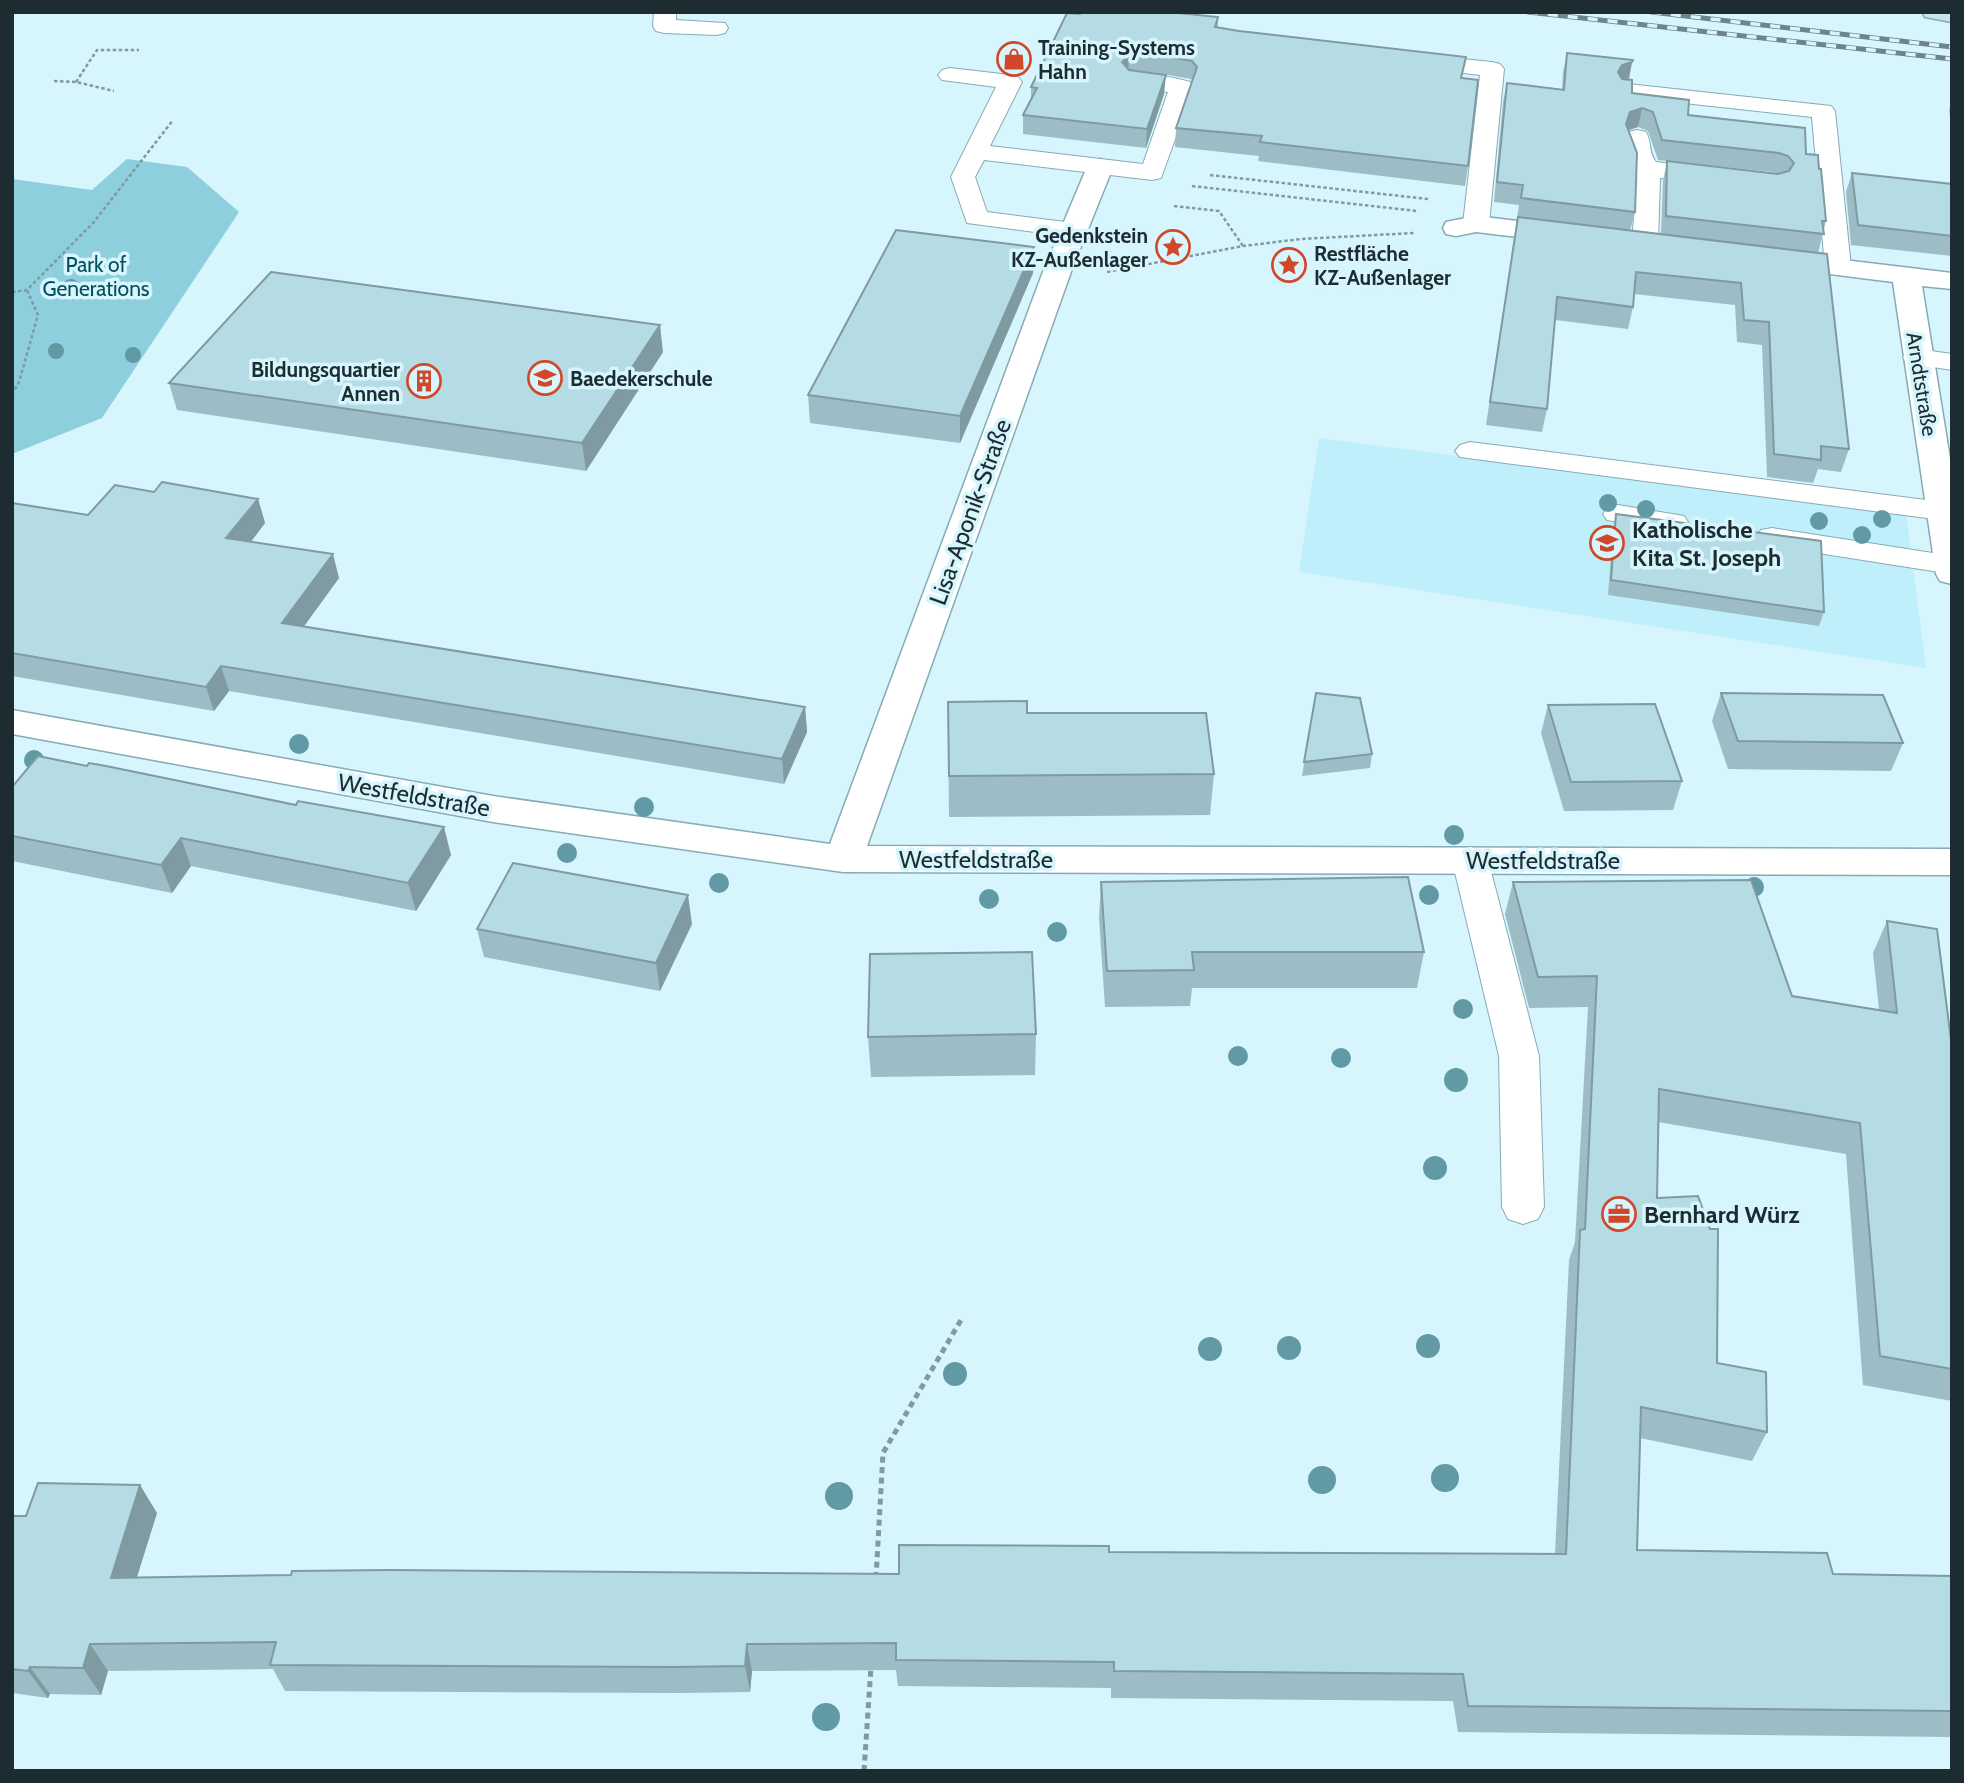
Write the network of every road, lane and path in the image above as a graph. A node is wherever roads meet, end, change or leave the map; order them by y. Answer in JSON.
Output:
{"nodes":[{"id":1,"x":665,"y":12,"type":"edge"},
{"id":2,"x":1933,"y":12,"type":"edge"},
{"id":3,"x":1952,"y":15,"type":"edge"},
{"id":4,"x":717,"y":28,"type":"dead end"},
{"id":5,"x":139,"y":50,"type":"dead end"},
{"id":6,"x":1396,"y":59,"type":"edge"},
{"id":7,"x":950,"y":75,"type":"dead end"},
{"id":8,"x":54,"y":81,"type":"dead end"},
{"id":9,"x":76,"y":82,"type":"junction"},
{"id":10,"x":1136,"y":82,"type":"edge"},
{"id":11,"x":114,"y":91,"type":"dead end"},
{"id":12,"x":1628,"y":91,"type":"edge"},
{"id":13,"x":173,"y":120,"type":"dead end"},
{"id":14,"x":1637,"y":137,"type":"dead end"},
{"id":15,"x":976,"y":152,"type":"junction"},
{"id":16,"x":1100,"y":167,"type":"junction"},
{"id":17,"x":1648,"y":169,"type":"junction"},
{"id":18,"x":1210,"y":175,"type":"dead end"},
{"id":19,"x":1745,"y":180,"type":"edge"},
{"id":20,"x":1188,"y":185,"type":"dead end"},
{"id":21,"x":1164,"y":205,"type":"dead end"},
{"id":22,"x":1472,"y":218,"type":"junction"},
{"id":23,"x":1072,"y":229,"type":"junction"},
{"id":24,"x":1619,"y":241,"type":"junction"},
{"id":25,"x":1244,"y":246,"type":"junction"},
{"id":26,"x":1672,"y":247,"type":"edge"},
{"id":27,"x":1755,"y":257,"type":"edge"},
{"id":28,"x":1838,"y":267,"type":"junction"},
{"id":29,"x":1100,"y":273,"type":"dead end"},
{"id":30,"x":1906,"y":275,"type":"junction"},
{"id":31,"x":1952,"y":281,"type":"edge"},
{"id":32,"x":27,"y":290,"type":"junction"},
{"id":33,"x":12,"y":292,"type":"edge"},
{"id":34,"x":1917,"y":357,"type":"junction"},
{"id":35,"x":1952,"y":362,"type":"edge"},
{"id":36,"x":12,"y":395,"type":"edge"},
{"id":37,"x":1470,"y":451,"type":"dead end"},
{"id":38,"x":1618,"y":514,"type":"edge"},
{"id":39,"x":1946,"y":521,"type":"edge"},
{"id":40,"x":1698,"y":526,"type":"edge"},
{"id":41,"x":1737,"y":532,"type":"edge"},
{"id":42,"x":1951,"y":570,"type":"edge"},
{"id":43,"x":12,"y":722,"type":"edge"},
{"id":44,"x":843,"y":859,"type":"junction"},
{"id":45,"x":1470,"y":860,"type":"junction"},
{"id":46,"x":1952,"y":862,"type":"edge"},
{"id":47,"x":1523,"y":1206,"type":"dead end"},
{"id":48,"x":961,"y":1320,"type":"dead end"},
{"id":49,"x":875,"y":1593,"type":"edge"},
{"id":50,"x":871,"y":1662,"type":"edge"},
{"id":51,"x":864,"y":1771,"type":"edge"}],
"edges":[{"from":1,"to":4,"type":"lane"},
{"from":2,"to":3,"type":"street"},
{"from":5,"to":9,"type":"path"},
{"from":6,"to":22,"type":"lane"},
{"from":7,"to":15,"type":"lane"},
{"from":8,"to":9,"type":"path"},
{"from":9,"to":11,"type":"path"},
{"from":10,"to":16,"type":"lane"},
{"from":12,"to":28,"type":"lane"},
{"from":13,"to":32,"type":"path"},
{"from":14,"to":17,"type":"lane"},
{"from":15,"to":16,"type":"lane"},
{"from":15,"to":23,"type":"lane"},
{"from":16,"to":23,"type":"street","name":"Lisa-Aponik-Straße"},
{"from":17,"to":19,"type":"lane"},
{"from":17,"to":24,"type":"lane"},
{"from":18,"to":22,"type":"path"},
{"from":20,"to":22,"type":"path"},
{"from":21,"to":25,"type":"path"},
{"from":22,"to":24,"type":"street"},
{"from":22,"to":25,"type":"path"},
{"from":23,"to":44,"type":"street","name":"Lisa-Aponik-Straße"},
{"from":24,"to":26,"type":"street"},
{"from":25,"to":29,"type":"path"},
{"from":27,"to":28,"type":"street"},
{"from":28,"to":30,"type":"street"},
{"from":30,"to":31,"type":"street"},
{"from":30,"to":34,"type":"street","name":"Arndtstraße"},
{"from":32,"to":33,"type":"path"},
{"from":32,"to":36,"type":"path"},
{"from":34,"to":35,"type":"lane"},
{"from":34,"to":39,"type":"street","name":"Arndtstraße"},
{"from":37,"to":39,"type":"lane"},
{"from":38,"to":40,"type":"lane"},
{"from":39,"to":42,"type":"street","name":"Arndtstraße"},
{"from":41,"to":42,"type":"lane"},
{"from":43,"to":44,"type":"street","name":"Westfeldstraße"},
{"from":44,"to":45,"type":"street","name":"Westfeldstraße"},
{"from":45,"to":46,"type":"street","name":"Westfeldstraße"},
{"from":45,"to":47,"type":"lane"},
{"from":48,"to":49,"type":"path"},
{"from":50,"to":51,"type":"path"}]}
